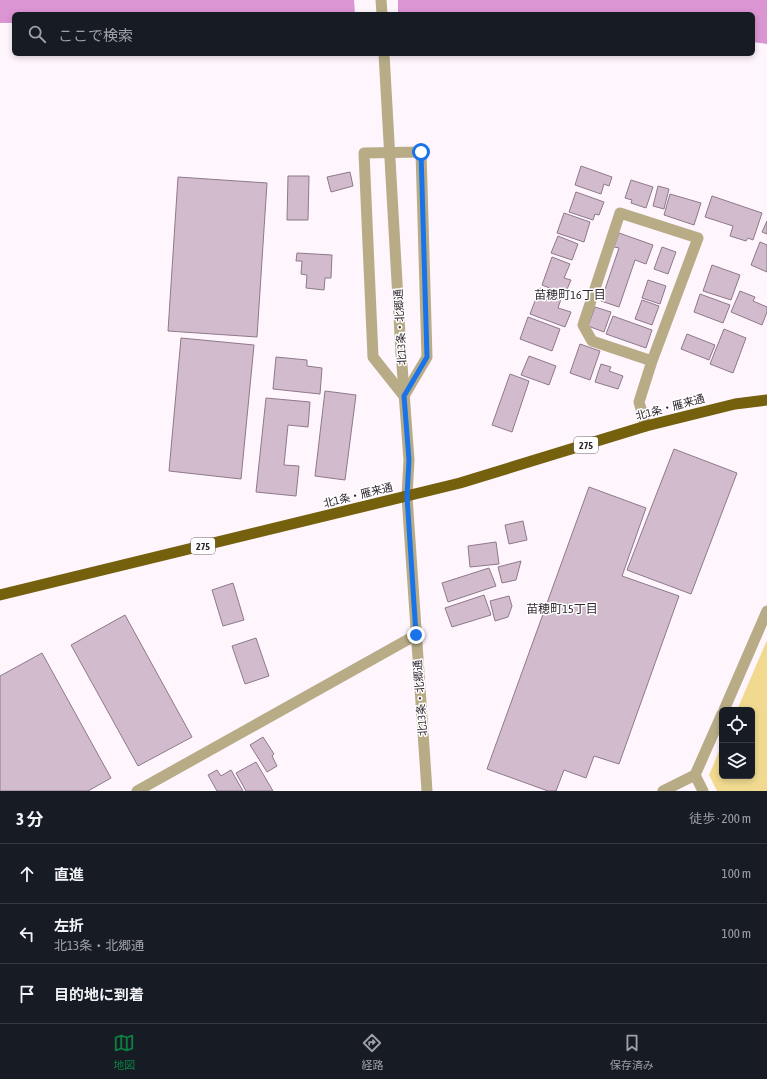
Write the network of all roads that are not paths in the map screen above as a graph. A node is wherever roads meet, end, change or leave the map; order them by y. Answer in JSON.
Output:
{"nodes":[{"id":1,"x":382,"y":0,"type":"edge"},
{"id":2,"x":382,"y":12,"type":"edge"},
{"id":3,"x":384,"y":56,"type":"edge"},
{"id":4,"x":652,"y":361,"type":"junction"},
{"id":5,"x":404,"y":396,"type":"junction"},
{"id":6,"x":767,"y":400,"type":"edge"},
{"id":7,"x":646,"y":426,"type":"junction"},
{"id":8,"x":407,"y":496,"type":"junction"},
{"id":9,"x":0,"y":595,"type":"edge"},
{"id":10,"x":767,"y":610,"type":"edge"},
{"id":11,"x":416,"y":635,"type":"junction"},
{"id":12,"x":725,"y":707,"type":"edge"},
{"id":13,"x":719,"y":721,"type":"edge"},
{"id":14,"x":696,"y":775,"type":"junction"},
{"id":15,"x":137,"y":791,"type":"edge"},
{"id":16,"x":427,"y":791,"type":"edge"},
{"id":17,"x":662,"y":791,"type":"edge"},
{"id":18,"x":704,"y":791,"type":"edge"}],
"edges":[{"from":1,"to":2,"type":"street"},
{"from":3,"to":5,"type":"street","name":"北13条・北郷通","bridge":true},
{"from":4,"to":4,"type":"street"},
{"from":4,"to":7,"type":"street"},
{"from":5,"to":5,"type":"street"},
{"from":5,"to":8,"type":"street","name":"北13条・北郷通"},
{"from":6,"to":7,"type":"highway","name":"北1条・雁来通","number":"275"},
{"from":7,"to":8,"type":"highway","name":"北1条・雁来通","number":"275"},
{"from":8,"to":9,"type":"highway","name":"北1条・雁来通","number":"275"},
{"from":8,"to":11,"type":"street","name":"北13条・北郷通"},
{"from":10,"to":12,"type":"street"},
{"from":11,"to":15,"type":"street"},
{"from":11,"to":16,"type":"street","name":"北13条・北郷通"},
{"from":13,"to":14,"type":"street"},
{"from":14,"to":17,"type":"street"},
{"from":14,"to":18,"type":"street"}]}
